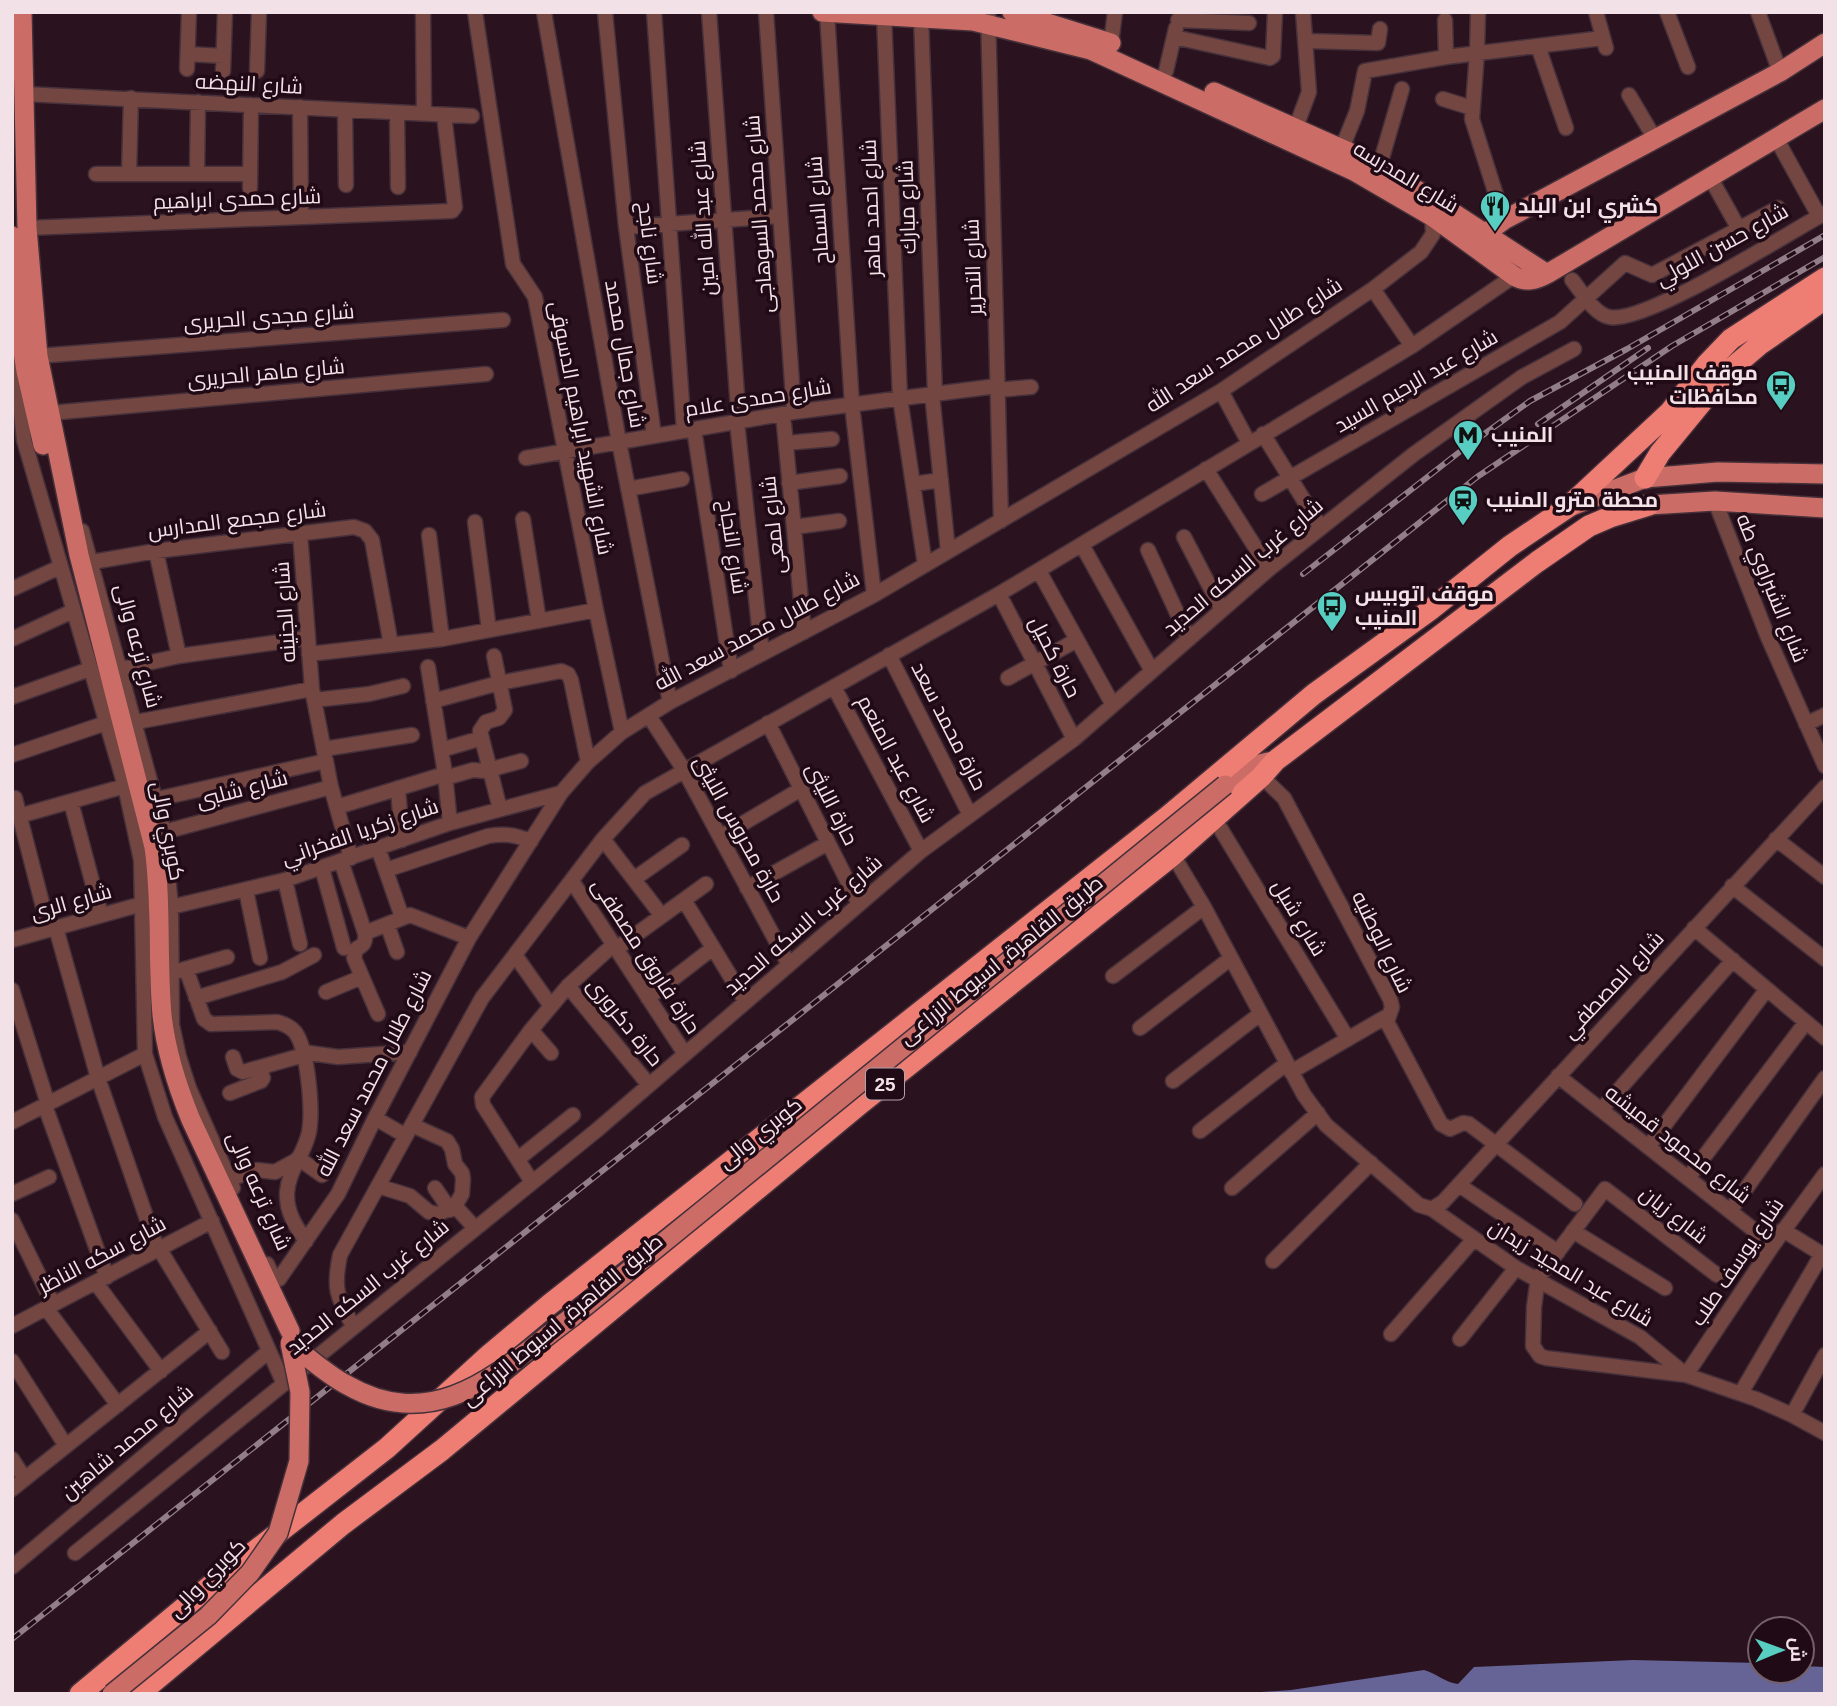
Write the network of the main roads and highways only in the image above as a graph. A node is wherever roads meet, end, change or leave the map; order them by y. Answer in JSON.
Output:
{"nodes":[{"id":1,"x":22,"y":12,"type":"edge"},
{"id":2,"x":824,"y":12,"type":"edge"},
{"id":3,"x":1017,"y":13,"type":"edge"},
{"id":4,"x":988,"y":18,"type":"edge"},
{"id":5,"x":1825,"y":43,"type":"edge"},
{"id":6,"x":1111,"y":50,"type":"junction"},
{"id":7,"x":1825,"y":109,"type":"edge"},
{"id":8,"x":1432,"y":208,"type":"junction"},
{"id":9,"x":1486,"y":233,"type":"junction"},
{"id":10,"x":16,"y":236,"type":"edge"},
{"id":11,"x":1547,"y":274,"type":"junction"},
{"id":12,"x":1825,"y":278,"type":"edge"},
{"id":13,"x":14,"y":287,"type":"edge"},
{"id":14,"x":1825,"y":299,"type":"edge"},
{"id":15,"x":15,"y":318,"type":"edge"},
{"id":16,"x":55,"y":442,"type":"joint"},
{"id":17,"x":1825,"y":474,"type":"edge"},
{"id":18,"x":1645,"y":478,"type":"junction"},
{"id":19,"x":1650,"y":505,"type":"joint"},
{"id":20,"x":1568,"y":507,"type":"junction"},
{"id":21,"x":1825,"y":508,"type":"edge"},
{"id":22,"x":1263,"y":768,"type":"junction"},
{"id":23,"x":961,"y":981,"type":"junction"},
{"id":24,"x":290,"y":1337,"type":"junction"},
{"id":25,"x":387,"y":1448,"type":"junction"},
{"id":26,"x":412,"y":1474,"type":"junction"},
{"id":27,"x":327,"y":1495,"type":"junction"},
{"id":28,"x":343,"y":1524,"type":"junction"},
{"id":29,"x":80,"y":1694,"type":"edge"},
{"id":30,"x":112,"y":1694,"type":"edge"},
{"id":31,"x":127,"y":1694,"type":"edge"},
{"id":32,"x":139,"y":1694,"type":"edge"}],
"edges":[{"from":1,"to":10,"type":"main road","name":"شارع ترعه والى"},
{"from":2,"to":4,"type":"main road","name":"شارع المدرسه"},
{"from":3,"to":6,"type":"main road","name":"شارع المدرسه"},
{"from":4,"to":6,"type":"main road","name":"شارع المدرسه"},
{"from":5,"to":9,"type":"main road"},
{"from":6,"to":8,"type":"main road","name":"شارع المدرسه"},
{"from":6,"to":8,"type":"main road","name":"شارع المدرسه"},
{"from":7,"to":11,"type":"main road"},
{"from":8,"to":9,"type":"main road","name":"شارع المدرسه"},
{"from":8,"to":11,"type":"main road","name":"شارع المدرسه"},
{"from":9,"to":11,"type":"main road","name":"شارع المدرسه"},
{"from":10,"to":13,"type":"main road","name":"شارع ترعه والى"},
{"from":10,"to":16,"type":"main road","name":"شارع ترعه والى"},
{"from":12,"to":20,"type":"highway","name":"طريق القاهرة, اسيوط الزراعى"},
{"from":13,"to":15,"type":"main road","name":"شارع ترعه والى"},
{"from":14,"to":18,"type":"highway"},
{"from":15,"to":24,"type":"main road","name":"كوبري والى"},
{"from":16,"to":24,"type":"main road","name":"كوبري والى"},
{"from":17,"to":18,"type":"main road"},
{"from":18,"to":20,"type":"main road"},
{"from":19,"to":21,"type":"main road"},
{"from":19,"to":22,"type":"highway","name":"طريق القاهرة, اسيوط الزراعى","number":"25"},
{"from":20,"to":23,"type":"highway","name":"طريق القاهرة, اسيوط الزراعى","number":"25"},
{"from":22,"to":24,"type":"main road","name":"كوبري والى","bridge":true},
{"from":22,"to":26,"type":"highway","name":"طريق القاهرة, اسيوط الزراعى","number":"25"},
{"from":23,"to":24,"type":"main road","name":"كوبري والى"},
{"from":23,"to":25,"type":"highway","name":"طريق القاهرة, اسيوط الزراعى","number":"25"},
{"from":24,"to":30,"type":"main road","name":"كوبري والى","bridge":true},
{"from":24,"to":31,"type":"main road","name":"كوبري والى","bridge":true},
{"from":25,"to":26,"type":"highway"},
{"from":25,"to":27,"type":"highway","name":"طريق القاهرة, اسيوط الزراعى","number":"25"},
{"from":26,"to":28,"type":"highway","name":"طريق القاهرة, اسيوط الزراعى","number":"25"},
{"from":27,"to":28,"type":"highway"},
{"from":27,"to":29,"type":"highway","name":"طريق القاهرة, اسيوط الزراعى","number":"25"},
{"from":28,"to":32,"type":"highway","name":"طريق القاهرة, اسيوط الزراعى","number":"25"}]}
